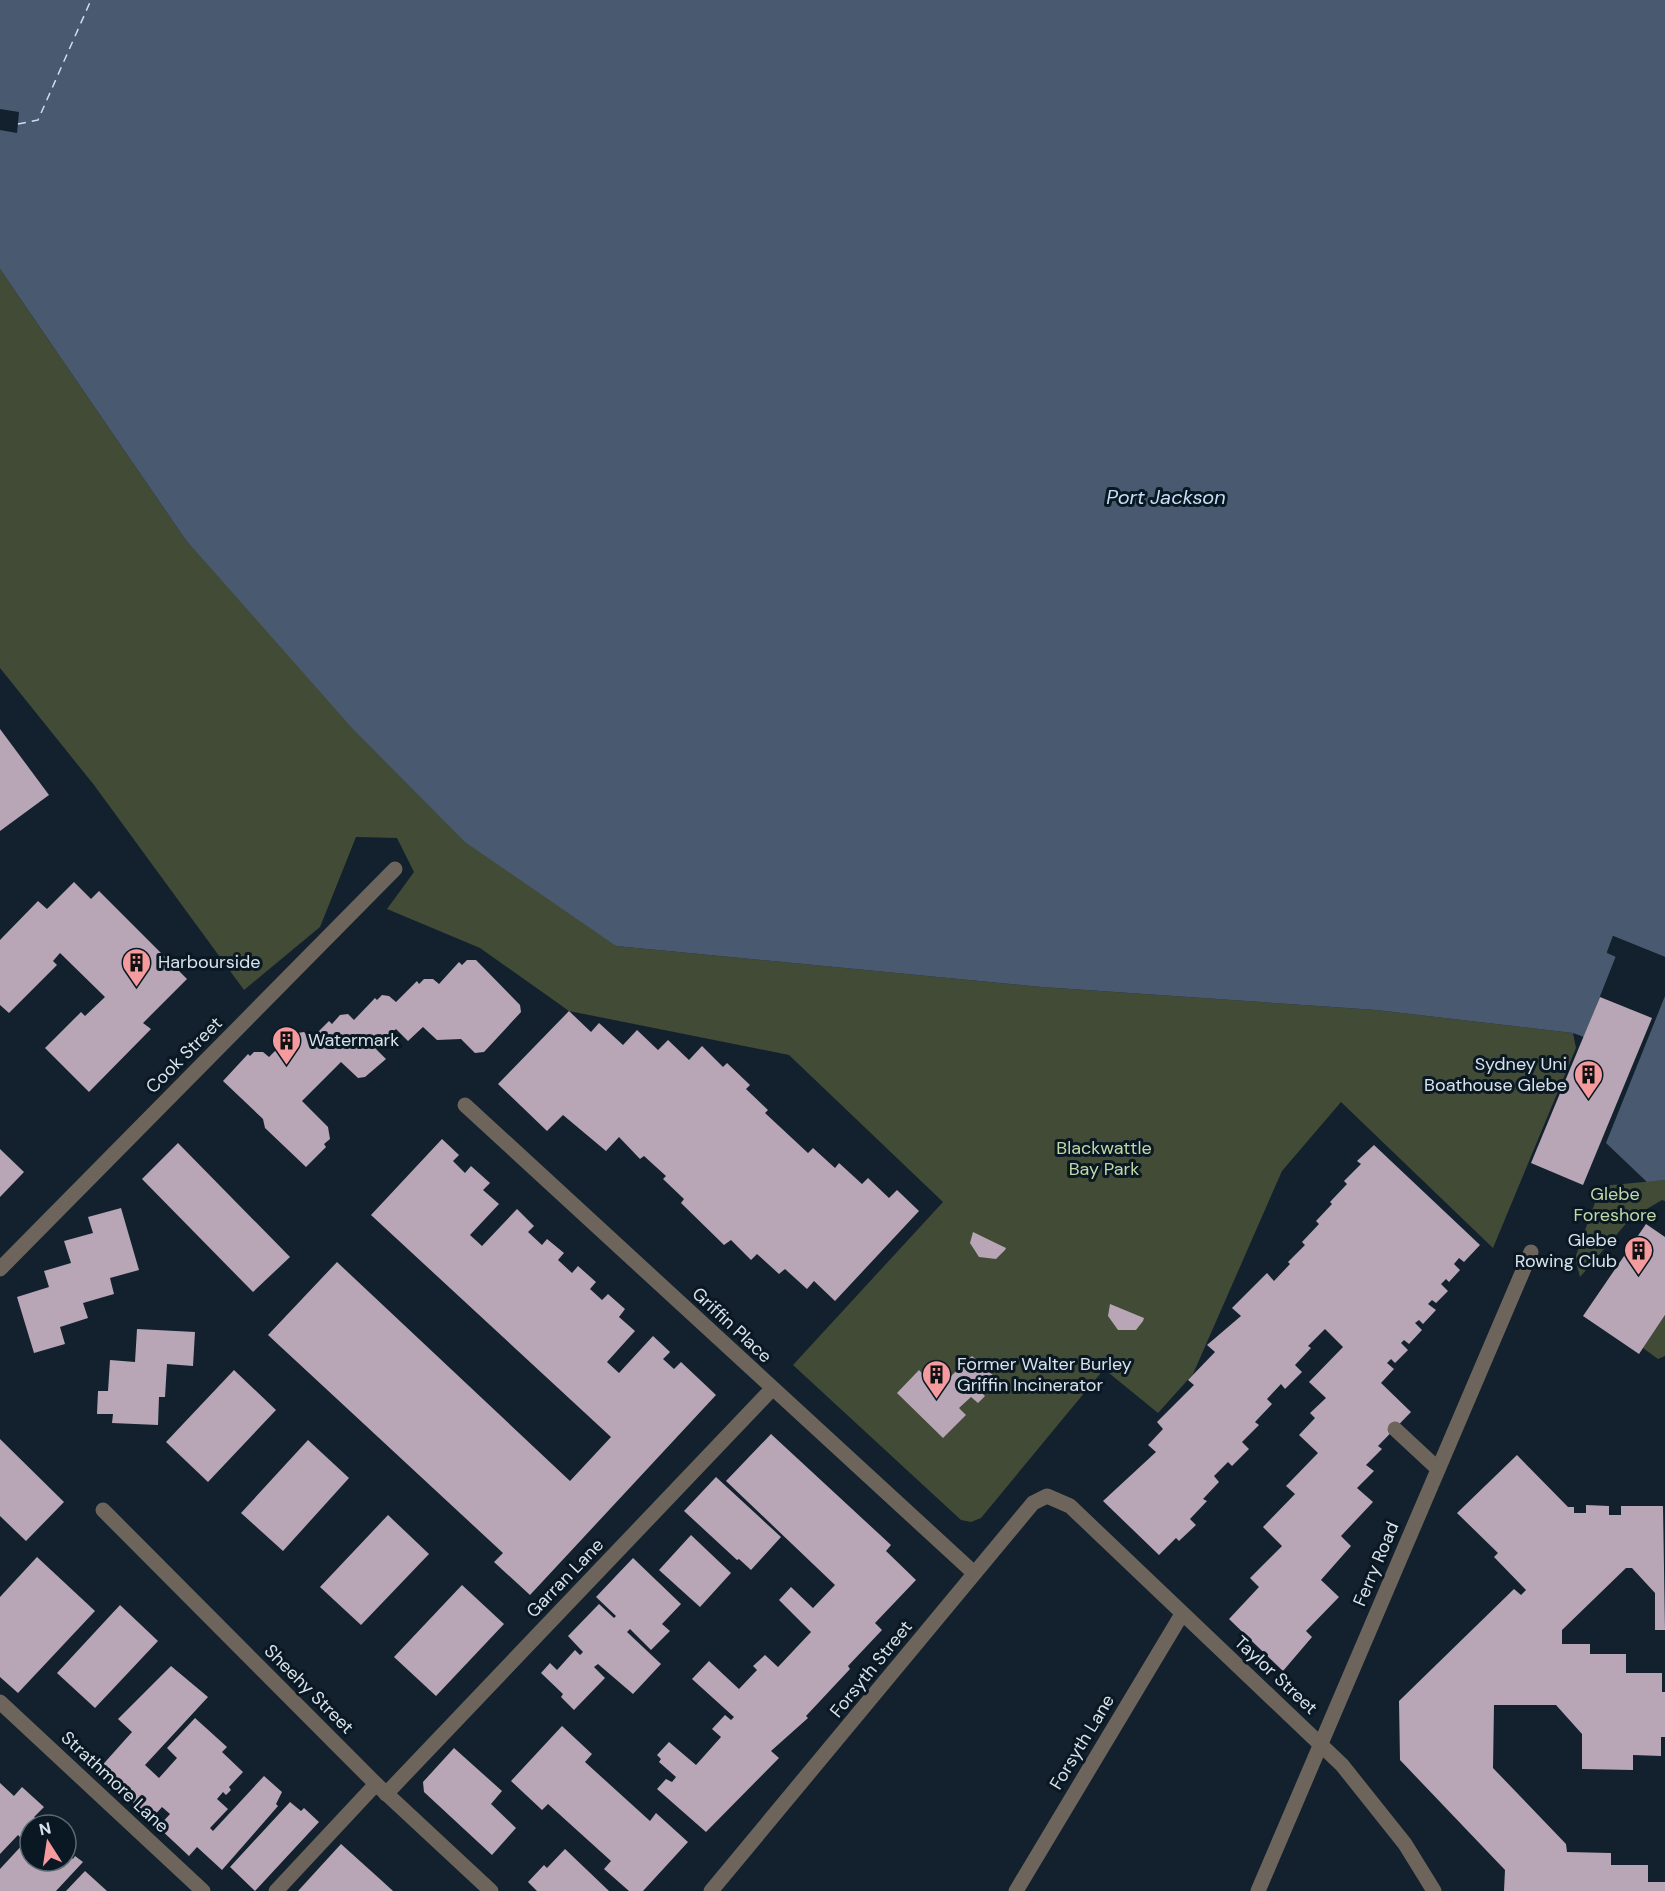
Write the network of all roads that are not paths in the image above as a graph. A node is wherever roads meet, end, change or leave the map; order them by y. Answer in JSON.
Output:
{"nodes":[{"id":1,"x":395,"y":869,"type":"dead end"},
{"id":2,"x":465,"y":1105,"type":"dead end"},
{"id":3,"x":1532,"y":1252,"type":"dead end"},
{"id":4,"x":0,"y":1269,"type":"edge"},
{"id":5,"x":772,"y":1389,"type":"junction"},
{"id":6,"x":1395,"y":1429,"type":"dead end"},
{"id":7,"x":1438,"y":1469,"type":"junction"},
{"id":8,"x":1070,"y":1506,"type":"joint"},
{"id":9,"x":103,"y":1510,"type":"dead end"},
{"id":10,"x":974,"y":1572,"type":"junction"},
{"id":11,"x":1182,"y":1614,"type":"junction"},
{"id":12,"x":0,"y":1702,"type":"edge"},
{"id":13,"x":1320,"y":1744,"type":"junction"},
{"id":14,"x":381,"y":1789,"type":"junction"},
{"id":15,"x":203,"y":1891,"type":"edge"},
{"id":16,"x":276,"y":1891,"type":"edge"},
{"id":17,"x":491,"y":1891,"type":"edge"},
{"id":18,"x":711,"y":1891,"type":"edge"},
{"id":19,"x":1016,"y":1891,"type":"edge"},
{"id":20,"x":1258,"y":1891,"type":"edge"},
{"id":21,"x":1434,"y":1891,"type":"edge"}],
"edges":[{"from":1,"to":4,"type":"street","name":"Cook Street"},
{"from":2,"to":5,"type":"street","name":"Griffin Place"},
{"from":3,"to":7,"type":"street","name":"Ferry Road"},
{"from":5,"to":10,"type":"street","name":"Griffin Place"},
{"from":5,"to":14,"type":"street","name":"Garran Lane"},
{"from":6,"to":7,"type":"street"},
{"from":7,"to":13,"type":"street","name":"Ferry Road"},
{"from":8,"to":10,"type":"street","name":"Forsyth Street"},
{"from":8,"to":11,"type":"street","name":"Taylor Street"},
{"from":9,"to":14,"type":"street","name":"Sheehy Street"},
{"from":10,"to":18,"type":"street","name":"Forsyth Street"},
{"from":11,"to":13,"type":"street","name":"Taylor Street"},
{"from":11,"to":19,"type":"street","name":"Forsyth Lane"},
{"from":12,"to":15,"type":"street","name":"Strathmore Lane"},
{"from":13,"to":20,"type":"street","name":"Ferry Road"},
{"from":13,"to":21,"type":"street","name":"Taylor Street"},
{"from":14,"to":16,"type":"street"},
{"from":14,"to":17,"type":"street","name":"Sheehy Street"}]}
